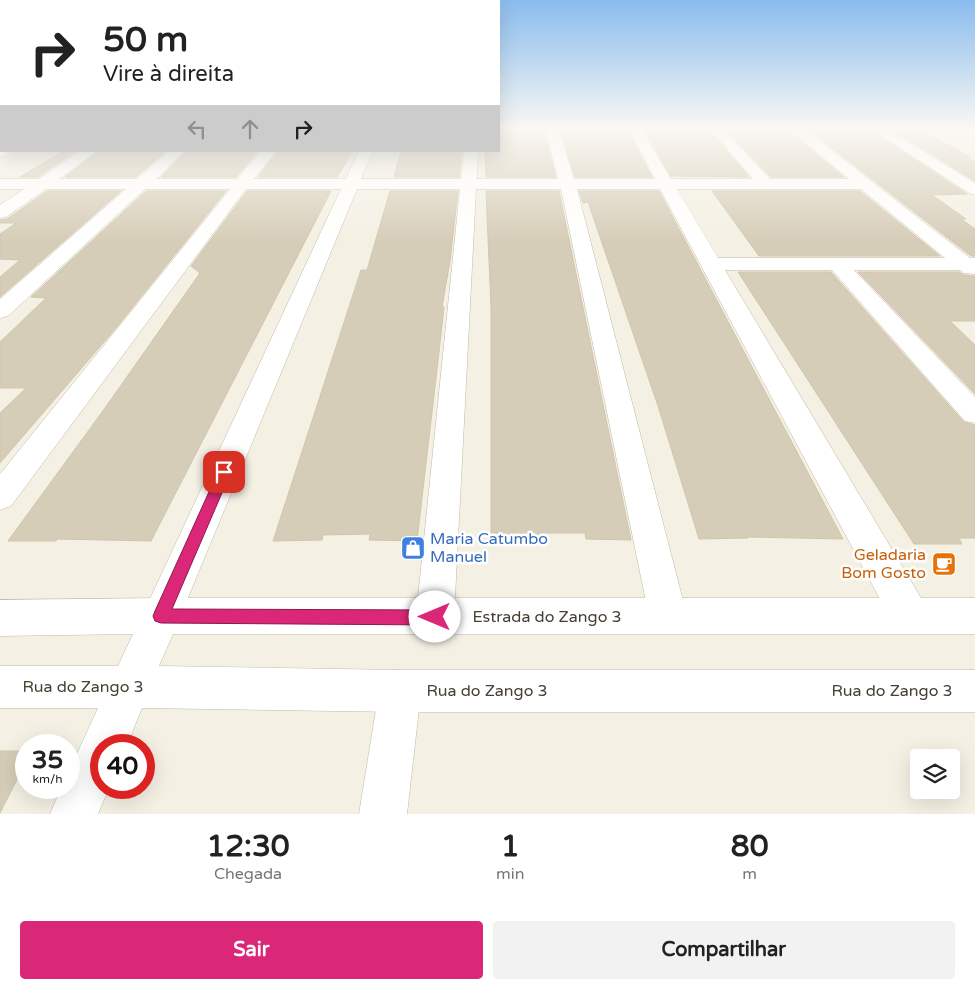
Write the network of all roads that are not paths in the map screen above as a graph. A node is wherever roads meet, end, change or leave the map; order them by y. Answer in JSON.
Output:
{"nodes":[{"id":1,"x":68,"y":166,"type":"edge"},
{"id":2,"x":161,"y":166,"type":"edge"},
{"id":3,"x":257,"y":166,"type":"edge"},
{"id":4,"x":359,"y":166,"type":"edge"},
{"id":5,"x":470,"y":166,"type":"edge"},
{"id":6,"x":562,"y":166,"type":"edge"},
{"id":7,"x":656,"y":166,"type":"edge"},
{"id":8,"x":750,"y":166,"type":"edge"},
{"id":9,"x":843,"y":166,"type":"edge"},
{"id":10,"x":937,"y":166,"type":"edge"},
{"id":11,"x":0,"y":184,"type":"edge"},
{"id":12,"x":42,"y":184,"type":"junction"},
{"id":13,"x":141,"y":184,"type":"junction"},
{"id":14,"x":242,"y":184,"type":"junction"},
{"id":15,"x":351,"y":184,"type":"junction"},
{"id":16,"x":866,"y":184,"type":"junction"},
{"id":17,"x":469,"y":185,"type":"junction"},
{"id":18,"x":568,"y":185,"type":"junction"},
{"id":19,"x":767,"y":185,"type":"junction"},
{"id":20,"x":668,"y":186,"type":"junction"},
{"id":21,"x":975,"y":190,"type":"edge"},
{"id":22,"x":0,"y":213,"type":"edge"},
{"id":23,"x":711,"y":264,"type":"junction"},
{"id":24,"x":838,"y":265,"type":"junction"},
{"id":25,"x":972,"y":267,"type":"edge"},
{"id":26,"x":0,"y":311,"type":"edge"},
{"id":27,"x":975,"y":414,"type":"edge"},
{"id":28,"x":0,"y":497,"type":"edge"},
{"id":29,"x":161,"y":616,"type":"junction"},
{"id":30,"x":668,"y":616,"type":"junction"},
{"id":31,"x":910,"y":616,"type":"junction"},
{"id":32,"x":975,"y":616,"type":"edge"},
{"id":33,"x":435,"y":617,"type":"junction"},
{"id":34,"x":0,"y":618,"type":"edge"},
{"id":35,"x":130,"y":686,"type":"junction"},
{"id":36,"x":0,"y":687,"type":"edge"},
{"id":37,"x":400,"y":691,"type":"junction"},
{"id":38,"x":975,"y":691,"type":"edge"},
{"id":39,"x":109,"y":734,"type":"edge"},
{"id":40,"x":90,"y":777,"type":"edge"},
{"id":41,"x":74,"y":814,"type":"edge"},
{"id":42,"x":383,"y":814,"type":"edge"}],
"edges":[{"from":1,"to":12,"type":"street"},
{"from":2,"to":13,"type":"street"},
{"from":3,"to":14,"type":"street"},
{"from":4,"to":15,"type":"street"},
{"from":5,"to":17,"type":"street"},
{"from":6,"to":18,"type":"street"},
{"from":7,"to":20,"type":"street"},
{"from":8,"to":19,"type":"street"},
{"from":9,"to":16,"type":"street"},
{"from":10,"to":21,"type":"street"},
{"from":11,"to":12,"type":"street"},
{"from":12,"to":13,"type":"street"},
{"from":12,"to":22,"type":"street"},
{"from":13,"to":14,"type":"street"},
{"from":13,"to":26,"type":"street"},
{"from":14,"to":15,"type":"street"},
{"from":14,"to":28,"type":"street"},
{"from":15,"to":17,"type":"street"},
{"from":15,"to":29,"type":"street"},
{"from":16,"to":19,"type":"street"},
{"from":16,"to":25,"type":"street"},
{"from":17,"to":18,"type":"street"},
{"from":17,"to":33,"type":"street"},
{"from":18,"to":20,"type":"street"},
{"from":18,"to":30,"type":"street"},
{"from":19,"to":20,"type":"street"},
{"from":20,"to":23,"type":"street"},
{"from":23,"to":24,"type":"street"},
{"from":23,"to":31,"type":"street"},
{"from":24,"to":25,"type":"street"},
{"from":24,"to":27,"type":"street"},
{"from":29,"to":33,"type":"street","name":"Estrada do Zango 3"},
{"from":29,"to":34,"type":"street","name":"Estrada do Zango 3"},
{"from":29,"to":35,"type":"street"},
{"from":30,"to":31,"type":"street","name":"Estrada do Zango 3"},
{"from":30,"to":33,"type":"street","name":"Estrada do Zango 3"},
{"from":31,"to":32,"type":"street","name":"Estrada do Zango 3"},
{"from":35,"to":36,"type":"street","name":"Rua do Zango 3"},
{"from":35,"to":37,"type":"street","name":"Rua do Zango 3"},
{"from":35,"to":39,"type":"street"},
{"from":37,"to":38,"type":"street","name":"Rua do Zango 3"},
{"from":37,"to":42,"type":"street"},
{"from":40,"to":41,"type":"street"}]}
